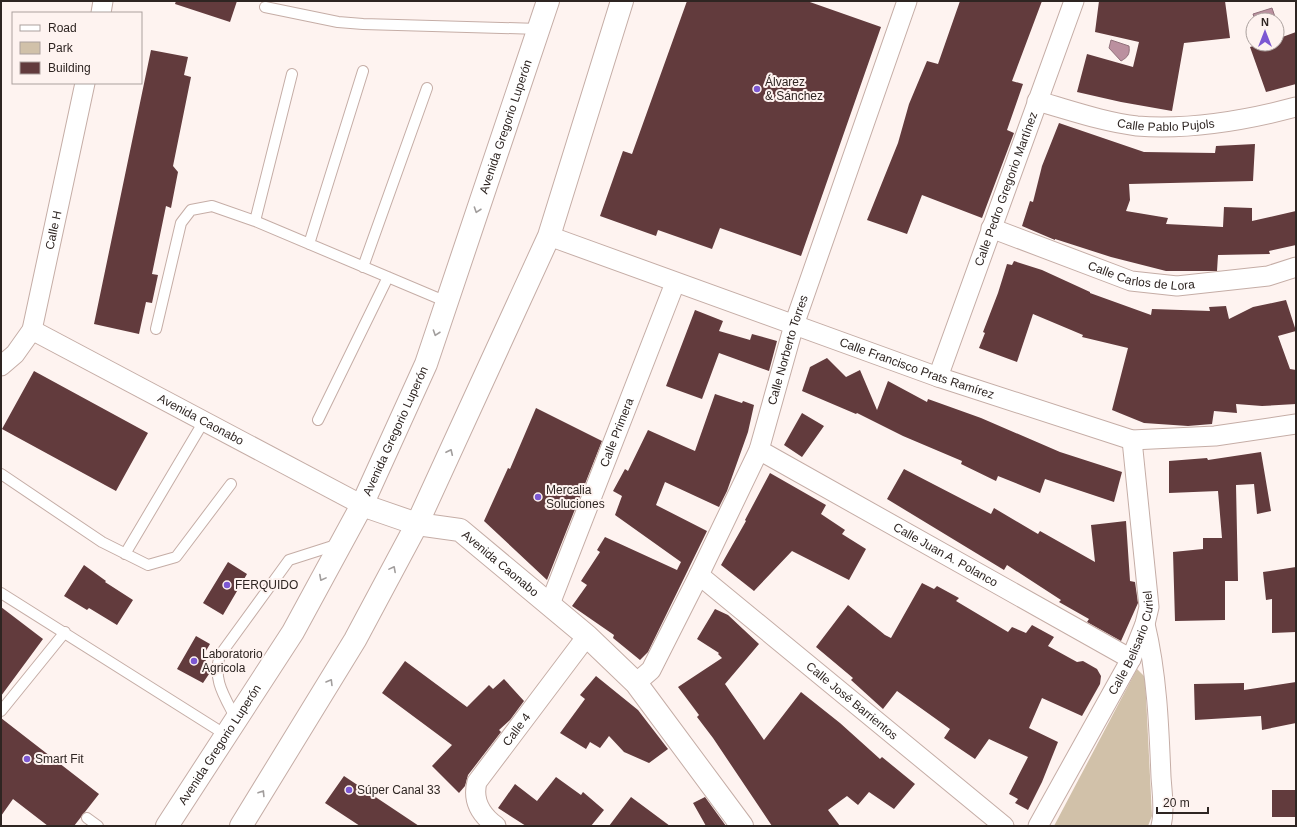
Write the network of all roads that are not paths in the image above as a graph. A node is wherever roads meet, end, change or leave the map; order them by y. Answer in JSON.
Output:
{"nodes":[{"id":1,"x":103,"y":1,"type":"edge"},
{"id":2,"x":548,"y":1,"type":"edge"},
{"id":3,"x":622,"y":1,"type":"edge"},
{"id":4,"x":907,"y":1,"type":"edge"},
{"id":5,"x":1074,"y":1,"type":"edge"},
{"id":6,"x":265,"y":7,"type":"dead end"},
{"id":7,"x":101,"y":12,"type":"edge"},
{"id":8,"x":539,"y":29,"type":"junction"},
{"id":9,"x":363,"y":71,"type":"dead end"},
{"id":10,"x":292,"y":74,"type":"dead end"},
{"id":11,"x":85,"y":84,"type":"edge"},
{"id":12,"x":427,"y":88,"type":"dead end"},
{"id":13,"x":1037,"y":101,"type":"junction"},
{"id":14,"x":1296,"y":107,"type":"edge"},
{"id":15,"x":255,"y":221,"type":"junction"},
{"id":16,"x":991,"y":228,"type":"junction"},
{"id":17,"x":549,"y":236,"type":"junction"},
{"id":18,"x":309,"y":244,"type":"junction"},
{"id":19,"x":363,"y":267,"type":"junction"},
{"id":20,"x":1296,"y":267,"type":"edge"},
{"id":21,"x":388,"y":277,"type":"junction"},
{"id":22,"x":675,"y":282,"type":"junction"},
{"id":23,"x":446,"y":302,"type":"junction"},
{"id":24,"x":794,"y":325,"type":"junction"},
{"id":25,"x":156,"y":329,"type":"dead end"},
{"id":26,"x":32,"y":330,"type":"junction"},
{"id":27,"x":1,"y":366,"type":"edge"},
{"id":28,"x":938,"y":377,"type":"junction"},
{"id":29,"x":318,"y":420,"type":"dead end"},
{"id":30,"x":204,"y":421,"type":"junction"},
{"id":31,"x":1296,"y":424,"type":"edge"},
{"id":32,"x":1132,"y":440,"type":"junction"},
{"id":33,"x":759,"y":450,"type":"junction"},
{"id":34,"x":1,"y":474,"type":"edge"},
{"id":35,"x":231,"y":484,"type":"dead end"},
{"id":36,"x":362,"y":504,"type":"junction"},
{"id":37,"x":417,"y":524,"type":"junction"},
{"id":38,"x":341,"y":543,"type":"junction"},
{"id":39,"x":125,"y":554,"type":"junction"},
{"id":40,"x":700,"y":575,"type":"junction"},
{"id":41,"x":1,"y":593,"type":"edge"},
{"id":42,"x":550,"y":604,"type":"junction"},
{"id":43,"x":1145,"y":624,"type":"junction"},
{"id":44,"x":65,"y":632,"type":"junction"},
{"id":45,"x":587,"y":636,"type":"junction"},
{"id":46,"x":1131,"y":659,"type":"junction"},
{"id":47,"x":636,"y":683,"type":"junction"},
{"id":48,"x":1,"y":710,"type":"edge"},
{"id":49,"x":231,"y":727,"type":"junction"},
{"id":50,"x":87,"y":818,"type":"dead end"},
{"id":51,"x":98,"y":826,"type":"edge"},
{"id":52,"x":167,"y":826,"type":"edge"},
{"id":53,"x":241,"y":826,"type":"edge"},
{"id":54,"x":496,"y":826,"type":"edge"},
{"id":55,"x":742,"y":826,"type":"edge"},
{"id":56,"x":1004,"y":826,"type":"edge"},
{"id":57,"x":1038,"y":826,"type":"edge"},
{"id":58,"x":1161,"y":826,"type":"edge"}],
"edges":[{"from":1,"to":7,"type":"street"},
{"from":2,"to":8,"type":"main road","name":"Avenida Gregorio Luperón"},
{"from":3,"to":17,"type":"main road"},
{"from":4,"to":24,"type":"street","name":"Calle Norberto Torres"},
{"from":5,"to":13,"type":"street","name":"Calle Pedro Gregorio Martínez"},
{"from":6,"to":8,"type":"lane"},
{"from":8,"to":23,"type":"main road","name":"Avenida Gregorio Luperón","one_way":true},
{"from":9,"to":18,"type":"lane"},
{"from":10,"to":15,"type":"lane"},
{"from":11,"to":26,"type":"street","name":"Calle H"},
{"from":12,"to":19,"type":"lane"},
{"from":13,"to":14,"type":"street","name":"Calle Pablo Pujols"},
{"from":13,"to":16,"type":"street","name":"Calle Pedro Gregorio Martínez"},
{"from":15,"to":18,"type":"lane"},
{"from":15,"to":25,"type":"lane"},
{"from":16,"to":20,"type":"street","name":"Calle Carlos de Lora"},
{"from":16,"to":28,"type":"street","name":"Calle Pedro Gregorio Martínez"},
{"from":17,"to":22,"type":"street","name":"Calle Francisco Prats Ramírez"},
{"from":37,"to":17,"type":"main road","one_way":true},
{"from":18,"to":19,"type":"lane"},
{"from":19,"to":21,"type":"lane"},
{"from":21,"to":23,"type":"lane"},
{"from":21,"to":29,"type":"lane"},
{"from":22,"to":24,"type":"street","name":"Calle Francisco Prats Ramírez"},
{"from":22,"to":42,"type":"street","name":"Calle Primera"},
{"from":23,"to":36,"type":"main road","name":"Avenida Gregorio Luperón","one_way":true},
{"from":24,"to":28,"type":"street","name":"Calle Francisco Prats Ramírez"},
{"from":24,"to":33,"type":"street","name":"Calle Norberto Torres"},
{"from":26,"to":27,"type":"street","name":"Calle H"},
{"from":26,"to":30,"type":"street","name":"Avenida Caonabo"},
{"from":28,"to":32,"type":"street","name":"Calle Francisco Prats Ramírez"},
{"from":30,"to":36,"type":"street","name":"Avenida Caonabo"},
{"from":30,"to":39,"type":"lane"},
{"from":31,"to":32,"type":"street","name":"Calle Francisco Prats Ramírez"},
{"from":32,"to":43,"type":"street","name":"Calle Belisario Curiel"},
{"from":33,"to":40,"type":"street","name":"Calle Norberto Torres"},
{"from":33,"to":46,"type":"street","name":"Calle Juan A. Polanco"},
{"from":34,"to":39,"type":"lane"},
{"from":35,"to":39,"type":"lane"},
{"from":36,"to":37,"type":"main road","name":"Avenida Caonabo"},
{"from":36,"to":38,"type":"main road","name":"Avenida Gregorio Luperón"},
{"from":37,"to":42,"type":"main road","name":"Avenida Caonabo"},
{"from":53,"to":37,"type":"main road","one_way":true},
{"from":38,"to":49,"type":"main road","name":"Avenida Gregorio Luperón","one_way":true},
{"from":38,"to":49,"type":"lane"},
{"from":40,"to":47,"type":"street","name":"Calle Norberto Torres"},
{"from":40,"to":56,"type":"street","name":"Calle José Barrientos"},
{"from":41,"to":44,"type":"lane"},
{"from":42,"to":45,"type":"main road","name":"Avenida Caonabo"},
{"from":43,"to":46,"type":"street","name":"Calle Belisario Curiel"},
{"from":43,"to":58,"type":"street"},
{"from":44,"to":48,"type":"lane"},
{"from":44,"to":49,"type":"lane"},
{"from":45,"to":47,"type":"main road","name":"Avenida Caonabo"},
{"from":45,"to":54,"type":"street","name":"Calle 4"},
{"from":46,"to":57,"type":"street","name":"Calle Belisario Curiel"},
{"from":47,"to":55,"type":"main road","name":"Avenida Caonabo"},
{"from":49,"to":52,"type":"main road","name":"Avenida Gregorio Luperón"},
{"from":50,"to":51,"type":"lane"}]}
